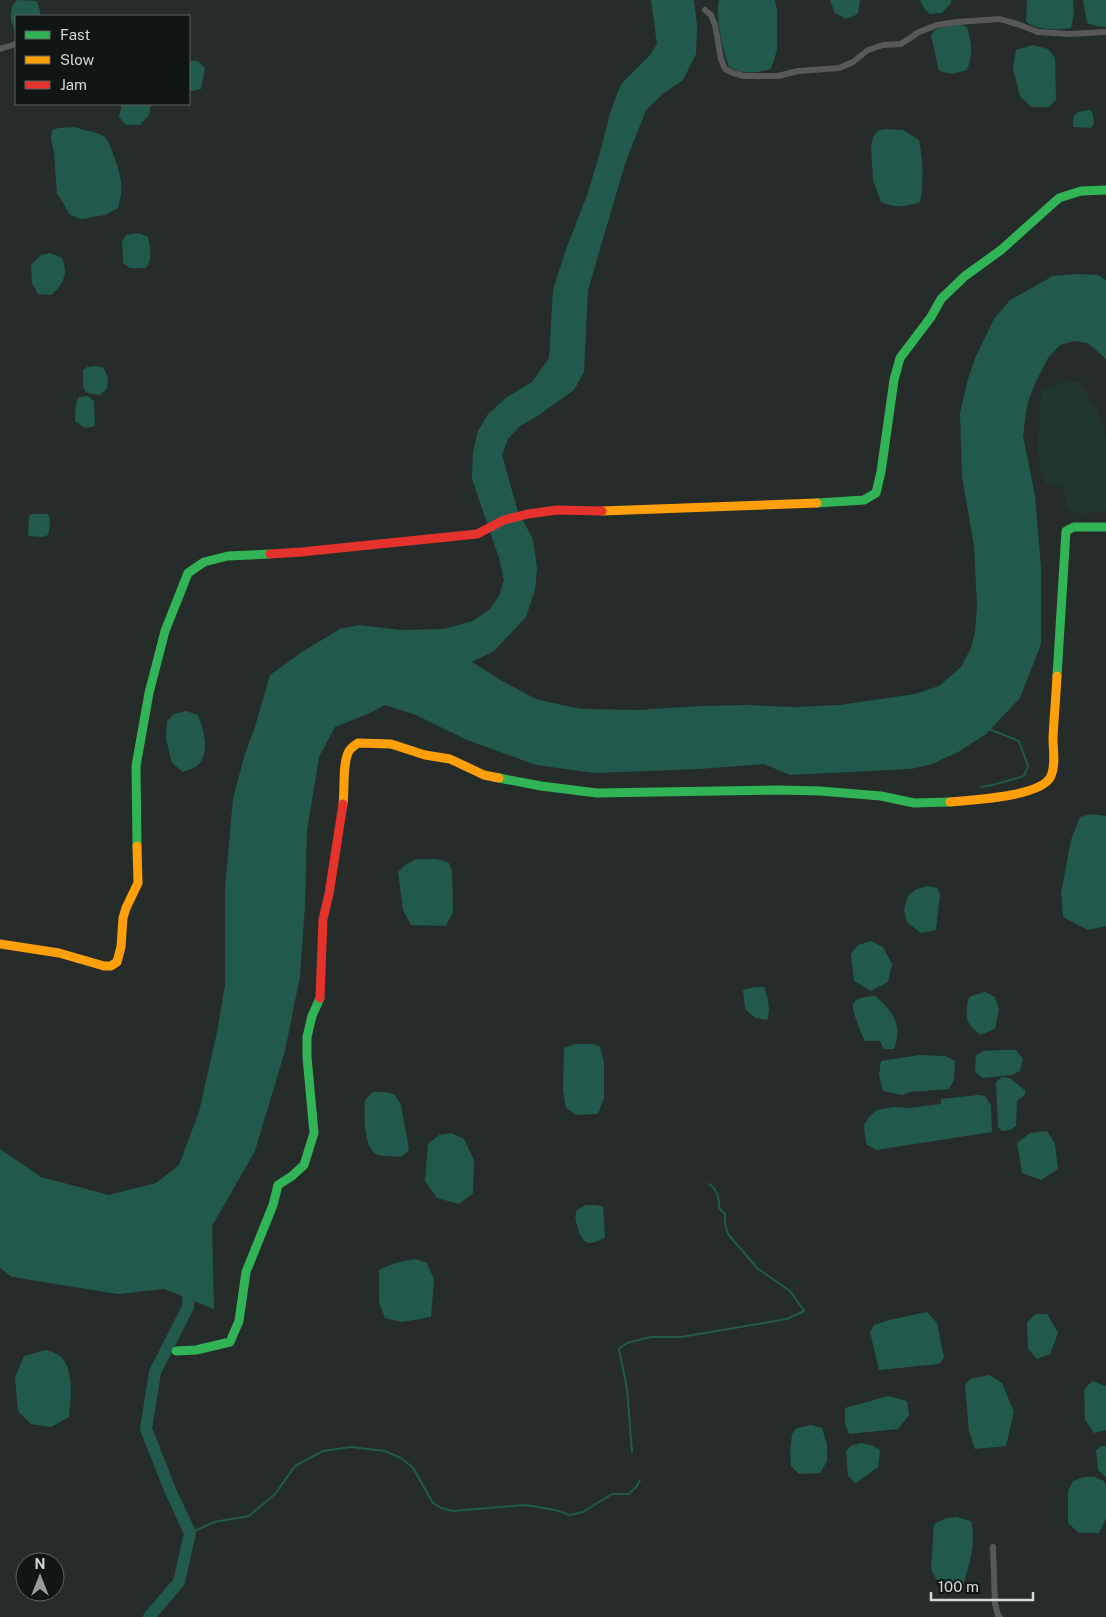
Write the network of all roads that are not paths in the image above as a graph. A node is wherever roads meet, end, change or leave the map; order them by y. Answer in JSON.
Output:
{"nodes":[{"id":1,"x":705,"y":10,"type":"dead end"},
{"id":2,"x":1106,"y":32,"type":"edge"},
{"id":3,"x":15,"y":44,"type":"edge"},
{"id":4,"x":0,"y":49,"type":"edge"},
{"id":5,"x":1106,"y":190,"type":"edge"},
{"id":6,"x":1106,"y":527,"type":"edge"},
{"id":7,"x":0,"y":944,"type":"edge"},
{"id":8,"x":176,"y":1351,"type":"dead end"},
{"id":9,"x":993,"y":1547,"type":"dead end"},
{"id":10,"x":1000,"y":1617,"type":"edge"}],
"edges":[{"from":1,"to":2,"type":"street"},
{"from":3,"to":4,"type":"street"},
{"from":5,"to":7,"type":"street"},
{"from":6,"to":8,"type":"street"},
{"from":9,"to":10,"type":"street"}]}
